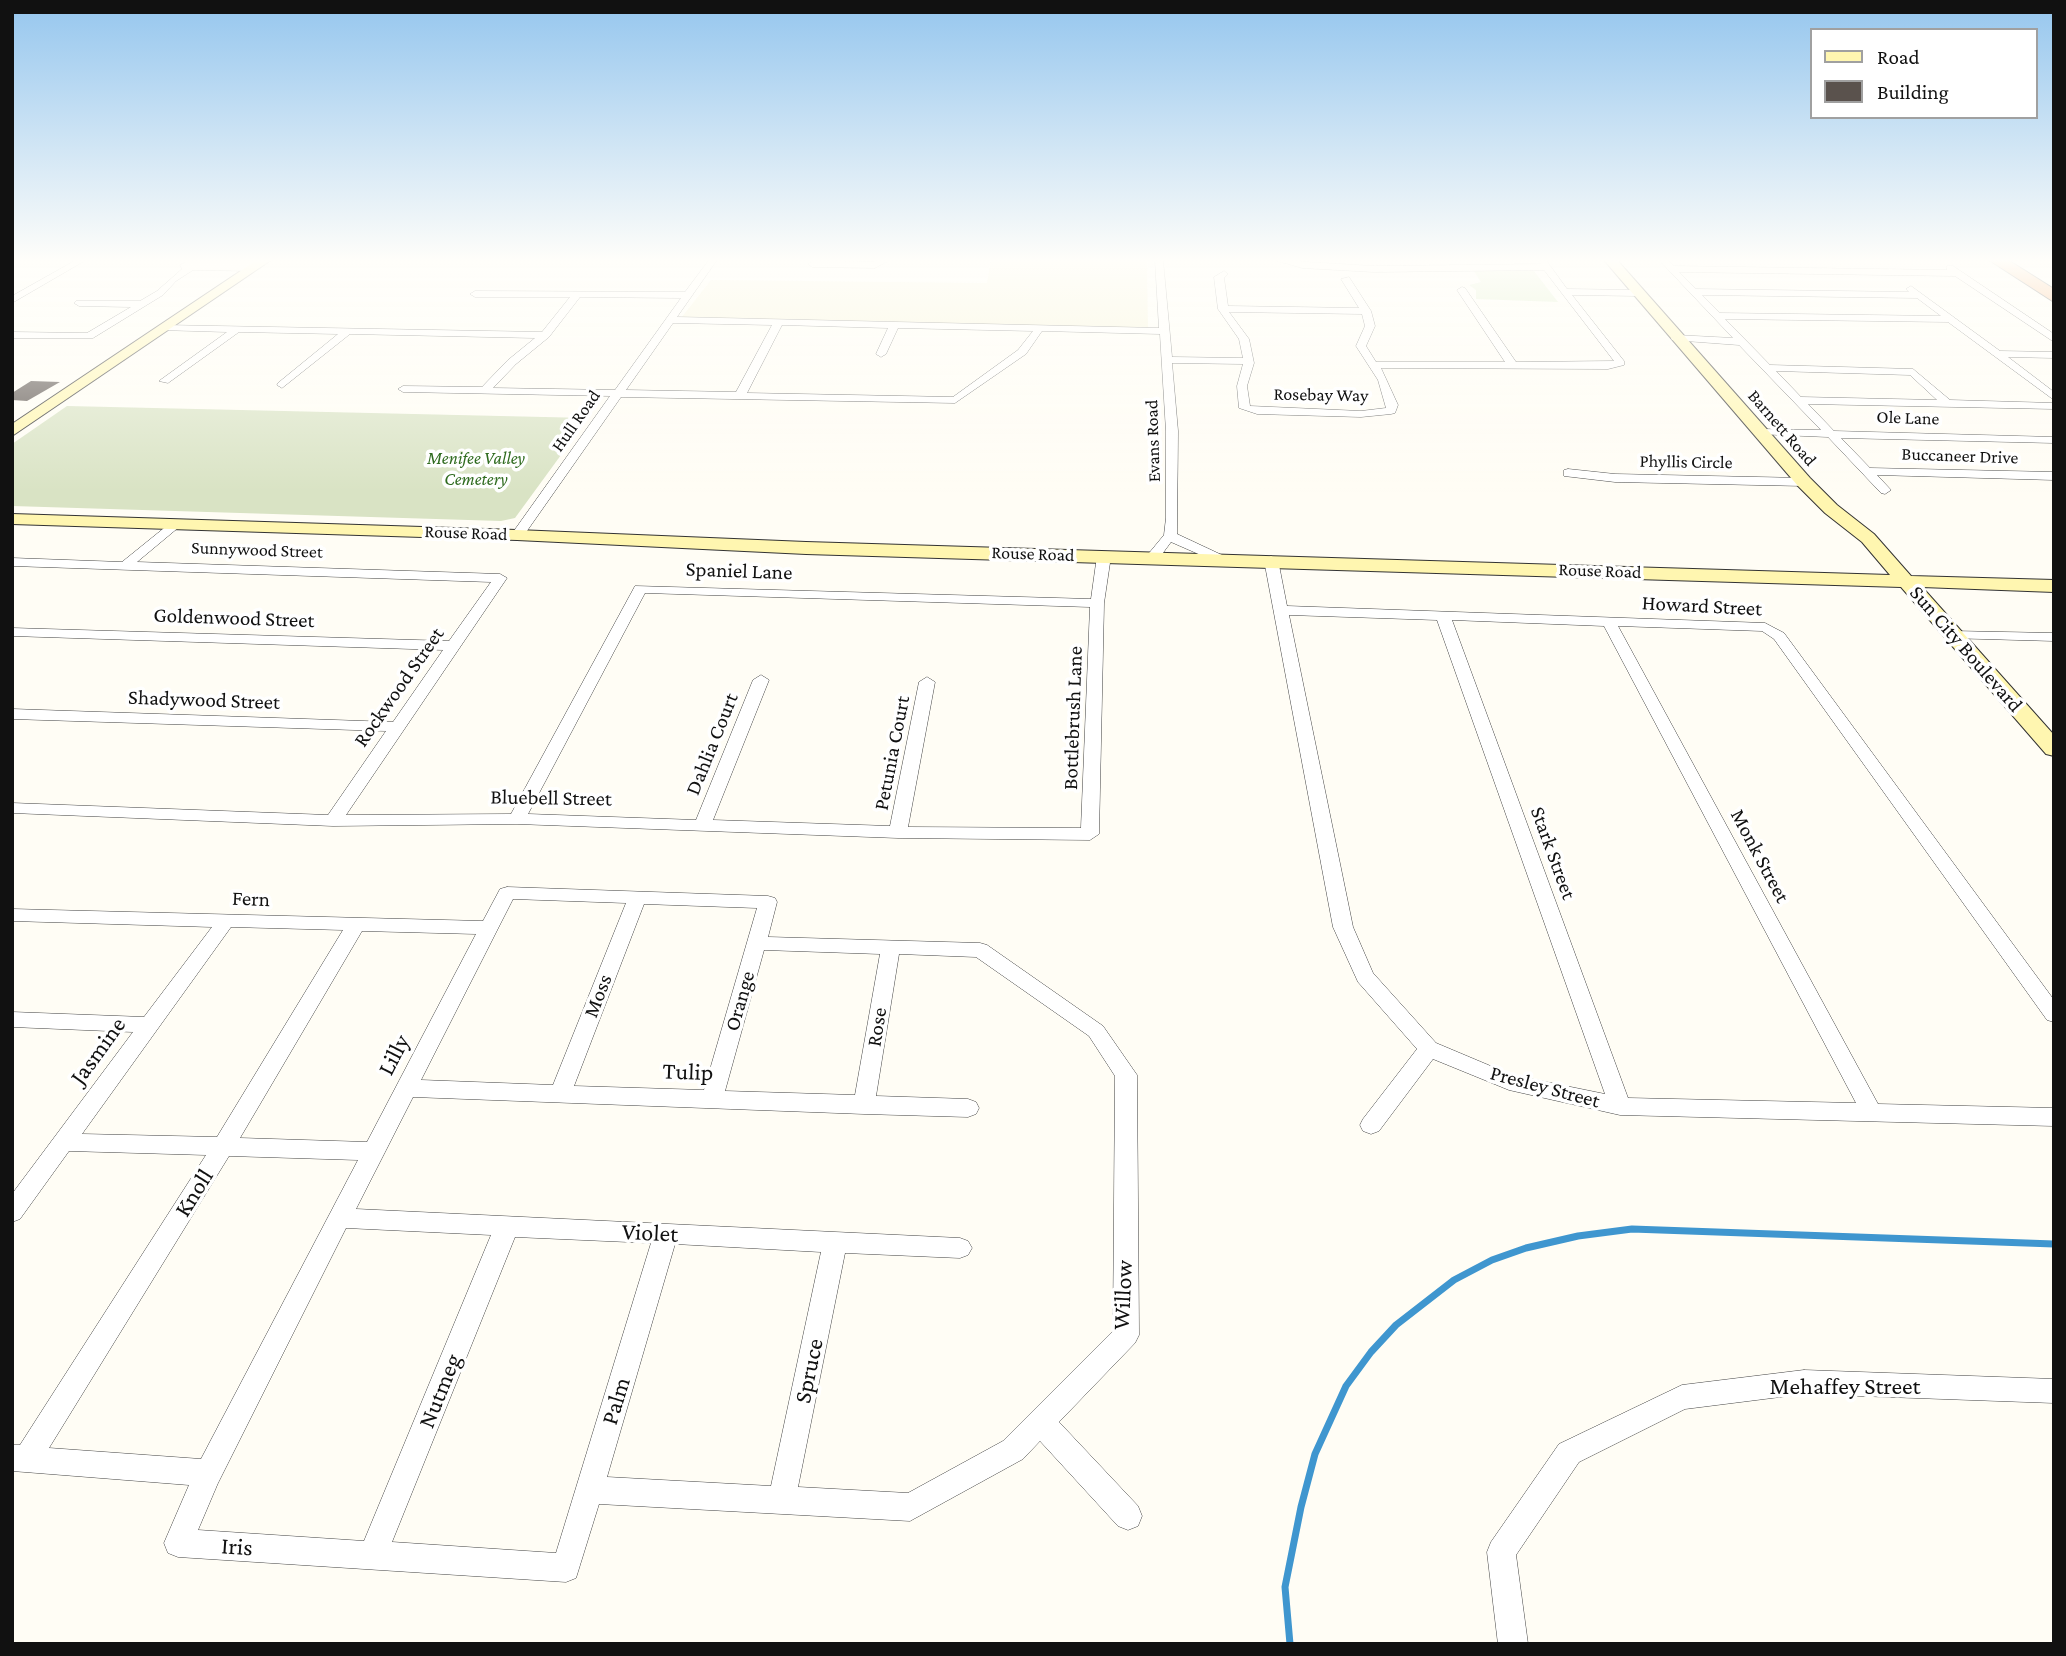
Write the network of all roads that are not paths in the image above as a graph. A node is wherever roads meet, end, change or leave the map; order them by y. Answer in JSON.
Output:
{"nodes":[{"id":1,"x":149,"y":337,"type":"edge"},
{"id":2,"x":226,"y":337,"type":"edge"},
{"id":3,"x":341,"y":337,"type":"edge"},
{"id":4,"x":542,"y":337,"type":"edge"},
{"id":5,"x":657,"y":337,"type":"edge"},
{"id":6,"x":771,"y":337,"type":"edge"},
{"id":7,"x":888,"y":337,"type":"edge"},
{"id":8,"x":1035,"y":337,"type":"edge"},
{"id":9,"x":1164,"y":337,"type":"edge"},
{"id":10,"x":1243,"y":337,"type":"edge"},
{"id":11,"x":1365,"y":337,"type":"edge"},
{"id":12,"x":1494,"y":337,"type":"edge"},
{"id":13,"x":1601,"y":337,"type":"edge"},
{"id":14,"x":1676,"y":337,"type":"edge"},
{"id":15,"x":1737,"y":337,"type":"edge"},
{"id":16,"x":1975,"y":337,"type":"edge"},
{"id":17,"x":1679,"y":341,"type":"junction"},
{"id":18,"x":1742,"y":342,"type":"junction"},
{"id":19,"x":881,"y":354,"type":"dead end"},
{"id":20,"x":1997,"y":354,"type":"junction"},
{"id":21,"x":2054,"y":355,"type":"edge"},
{"id":22,"x":1166,"y":358,"type":"junction"},
{"id":23,"x":1248,"y":359,"type":"junction"},
{"id":24,"x":1511,"y":363,"type":"junction"},
{"id":25,"x":1374,"y":365,"type":"junction"},
{"id":26,"x":1767,"y":368,"type":"junction"},
{"id":27,"x":164,"y":381,"type":"dead end"},
{"id":28,"x":282,"y":385,"type":"dead end"},
{"id":29,"x":403,"y":389,"type":"dead end"},
{"id":30,"x":484,"y":391,"type":"junction"},
{"id":31,"x":616,"y":394,"type":"junction"},
{"id":32,"x":740,"y":396,"type":"junction"},
{"id":33,"x":2054,"y":397,"type":"edge"},
{"id":34,"x":1798,"y":400,"type":"junction"},
{"id":35,"x":1948,"y":404,"type":"junction"},
{"id":36,"x":2054,"y":407,"type":"edge"},
{"id":37,"x":12,"y":431,"type":"edge"},
{"id":38,"x":1761,"y":432,"type":"junction"},
{"id":39,"x":1830,"y":433,"type":"junction"},
{"id":40,"x":2054,"y":440,"type":"edge"},
{"id":41,"x":1866,"y":471,"type":"junction"},
{"id":42,"x":1568,"y":473,"type":"dead end"},
{"id":43,"x":2054,"y":476,"type":"edge"},
{"id":44,"x":1804,"y":482,"type":"junction"},
{"id":45,"x":1885,"y":490,"type":"dead end"},
{"id":46,"x":12,"y":519,"type":"edge"},
{"id":47,"x":174,"y":524,"type":"junction"},
{"id":48,"x":517,"y":535,"type":"junction"},
{"id":49,"x":1170,"y":536,"type":"junction"},
{"id":50,"x":1104,"y":556,"type":"junction"},
{"id":51,"x":1152,"y":558,"type":"junction"},
{"id":52,"x":1219,"y":559,"type":"junction"},
{"id":53,"x":1271,"y":560,"type":"junction"},
{"id":54,"x":12,"y":562,"type":"edge"},
{"id":55,"x":127,"y":564,"type":"junction"},
{"id":56,"x":500,"y":578,"type":"joint"},
{"id":57,"x":1906,"y":581,"type":"junction"},
{"id":58,"x":2054,"y":586,"type":"edge"},
{"id":59,"x":1097,"y":603,"type":"junction"},
{"id":60,"x":1280,"y":610,"type":"junction"},
{"id":61,"x":1443,"y":616,"type":"junction"},
{"id":62,"x":1609,"y":622,"type":"junction"},
{"id":63,"x":12,"y":632,"type":"edge"},
{"id":64,"x":1952,"y":635,"type":"junction"},
{"id":65,"x":2054,"y":637,"type":"edge"},
{"id":66,"x":454,"y":646,"type":"junction"},
{"id":67,"x":761,"y":680,"type":"dead end"},
{"id":68,"x":927,"y":682,"type":"dead end"},
{"id":69,"x":12,"y":715,"type":"edge"},
{"id":70,"x":395,"y":727,"type":"junction"},
{"id":71,"x":2054,"y":749,"type":"edge"},
{"id":72,"x":12,"y":808,"type":"edge"},
{"id":73,"x":517,"y":819,"type":"junction"},
{"id":74,"x":333,"y":821,"type":"junction"},
{"id":75,"x":703,"y":824,"type":"junction"},
{"id":76,"x":898,"y":832,"type":"junction"},
{"id":77,"x":1090,"y":834,"type":"joint"},
{"id":78,"x":636,"y":899,"type":"junction"},
{"id":79,"x":768,"y":902,"type":"joint"},
{"id":80,"x":12,"y":915,"type":"edge"},
{"id":81,"x":226,"y":921,"type":"junction"},
{"id":82,"x":356,"y":925,"type":"junction"},
{"id":83,"x":489,"y":928,"type":"junction"},
{"id":84,"x":756,"y":943,"type":"junction"},
{"id":85,"x":890,"y":948,"type":"junction"},
{"id":86,"x":2054,"y":1015,"type":"edge"},
{"id":87,"x":12,"y":1019,"type":"edge"},
{"id":88,"x":150,"y":1025,"type":"junction"},
{"id":89,"x":1429,"y":1048,"type":"junction"},
{"id":90,"x":407,"y":1088,"type":"junction"},
{"id":91,"x":560,"y":1094,"type":"junction"},
{"id":92,"x":712,"y":1099,"type":"junction"},
{"id":93,"x":864,"y":1105,"type":"junction"},
{"id":94,"x":1620,"y":1106,"type":"junction"},
{"id":95,"x":968,"y":1108,"type":"dead end"},
{"id":96,"x":1871,"y":1112,"type":"junction"},
{"id":97,"x":2054,"y":1117,"type":"edge"},
{"id":98,"x":1371,"y":1125,"type":"dead end"},
{"id":99,"x":64,"y":1142,"type":"junction"},
{"id":100,"x":223,"y":1147,"type":"junction"},
{"id":101,"x":374,"y":1151,"type":"junction"},
{"id":102,"x":12,"y":1212,"type":"edge"},
{"id":103,"x":339,"y":1218,"type":"junction"},
{"id":104,"x":507,"y":1226,"type":"junction"},
{"id":105,"x":666,"y":1234,"type":"junction"},
{"id":106,"x":835,"y":1242,"type":"junction"},
{"id":107,"x":960,"y":1248,"type":"dead end"},
{"id":108,"x":2054,"y":1391,"type":"edge"},
{"id":109,"x":1041,"y":1422,"type":"junction"},
{"id":110,"x":20,"y":1458,"type":"edge"},
{"id":111,"x":208,"y":1473,"type":"junction"},
{"id":112,"x":590,"y":1489,"type":"junction"},
{"id":113,"x":782,"y":1500,"type":"junction"},
{"id":114,"x":1128,"y":1516,"type":"dead end"},
{"id":115,"x":372,"y":1556,"type":"junction"},
{"id":116,"x":566,"y":1569,"type":"joint"},
{"id":117,"x":1513,"y":1644,"type":"edge"}],
"edges":[{"from":1,"to":37,"type":"street"},
{"from":2,"to":27,"type":"street"},
{"from":3,"to":28,"type":"street"},
{"from":4,"to":30,"type":"street"},
{"from":5,"to":31,"type":"street","name":"Hull Road"},
{"from":6,"to":32,"type":"street"},
{"from":7,"to":19,"type":"street"},
{"from":8,"to":32,"type":"street"},
{"from":9,"to":22,"type":"street","name":"Evans Road"},
{"from":10,"to":23,"type":"street"},
{"from":11,"to":25,"type":"street"},
{"from":12,"to":24,"type":"street"},
{"from":13,"to":24,"type":"street"},
{"from":14,"to":17,"type":"street","name":"Barnett Road"},
{"from":15,"to":18,"type":"street"},
{"from":16,"to":20,"type":"street"},
{"from":17,"to":18,"type":"street"},
{"from":17,"to":38,"type":"street","name":"Barnett Road"},
{"from":18,"to":26,"type":"street"},
{"from":20,"to":21,"type":"street"},
{"from":20,"to":33,"type":"street"},
{"from":22,"to":23,"type":"street"},
{"from":22,"to":49,"type":"street","name":"Evans Road"},
{"from":23,"to":25,"type":"street","name":"Rosebay Way"},
{"from":24,"to":25,"type":"street"},
{"from":26,"to":34,"type":"street"},
{"from":26,"to":35,"type":"street"},
{"from":29,"to":30,"type":"street"},
{"from":30,"to":31,"type":"street"},
{"from":31,"to":32,"type":"street"},
{"from":31,"to":48,"type":"street","name":"Hull Road"},
{"from":34,"to":35,"type":"street"},
{"from":34,"to":39,"type":"street"},
{"from":35,"to":36,"type":"street"},
{"from":38,"to":39,"type":"street","name":"Ole Lane"},
{"from":38,"to":44,"type":"street","name":"Barnett Road"},
{"from":39,"to":40,"type":"street","name":"Ole Lane"},
{"from":39,"to":41,"type":"street"},
{"from":41,"to":43,"type":"street","name":"Buccaneer Drive"},
{"from":41,"to":45,"type":"street"},
{"from":42,"to":44,"type":"street","name":"Phyllis Circle"},
{"from":44,"to":57,"type":"street","name":"Barnett Road"},
{"from":46,"to":47,"type":"street","name":"Rouse Road"},
{"from":47,"to":48,"type":"street","name":"Rouse Road"},
{"from":47,"to":55,"type":"street"},
{"from":48,"to":50,"type":"street","name":"Rouse Road"},
{"from":49,"to":51,"type":"street"},
{"from":49,"to":52,"type":"street"},
{"from":50,"to":51,"type":"street","name":"Rouse Road"},
{"from":50,"to":59,"type":"street","name":"Bottlebrush Lane"},
{"from":51,"to":52,"type":"street","name":"Rouse Road"},
{"from":52,"to":53,"type":"street","name":"Rouse Road"},
{"from":53,"to":57,"type":"street","name":"Rouse Road"},
{"from":53,"to":60,"type":"street","name":"Presley Street"},
{"from":54,"to":55,"type":"street","name":"Sunnywood Street"},
{"from":55,"to":56,"type":"street","name":"Sunnywood Street"},
{"from":56,"to":66,"type":"street","name":"Rockwood Street"},
{"from":57,"to":58,"type":"street","name":"Rouse Road"},
{"from":57,"to":64,"type":"street","name":"Sun City Boulevard"},
{"from":59,"to":73,"type":"street","name":"Spaniel Lane"},
{"from":59,"to":77,"type":"street","name":"Bottlebrush Lane"},
{"from":60,"to":61,"type":"street","name":"Howard Street"},
{"from":60,"to":89,"type":"street","name":"Presley Street"},
{"from":61,"to":62,"type":"street","name":"Howard Street"},
{"from":61,"to":94,"type":"street","name":"Stark Street"},
{"from":62,"to":86,"type":"street","name":"Howard Street"},
{"from":62,"to":96,"type":"street","name":"Monk Street"},
{"from":63,"to":66,"type":"street","name":"Goldenwood Street"},
{"from":64,"to":65,"type":"street"},
{"from":64,"to":71,"type":"street","name":"Sun City Boulevard"},
{"from":66,"to":70,"type":"street","name":"Rockwood Street"},
{"from":67,"to":75,"type":"street","name":"Dahlia Court"},
{"from":68,"to":76,"type":"street","name":"Petunia Court"},
{"from":69,"to":70,"type":"street","name":"Shadywood Street"},
{"from":70,"to":74,"type":"street","name":"Rockwood Street"},
{"from":72,"to":74,"type":"street","name":"Bluebell Street"},
{"from":73,"to":74,"type":"street","name":"Bluebell Street"},
{"from":73,"to":75,"type":"street","name":"Bluebell Street"},
{"from":75,"to":76,"type":"street","name":"Bluebell Street"},
{"from":76,"to":77,"type":"street","name":"Bluebell Street"},
{"from":78,"to":79,"type":"street","name":"Lilly"},
{"from":78,"to":83,"type":"street","name":"Lilly"},
{"from":78,"to":91,"type":"street","name":"Moss"},
{"from":79,"to":84,"type":"street","name":"Orange"},
{"from":80,"to":81,"type":"street","name":"Fern"},
{"from":81,"to":82,"type":"street","name":"Fern"},
{"from":81,"to":88,"type":"street","name":"Jasmine"},
{"from":82,"to":83,"type":"street","name":"Fern"},
{"from":82,"to":100,"type":"street","name":"Knoll"},
{"from":83,"to":90,"type":"street","name":"Lilly"},
{"from":84,"to":85,"type":"street","name":"Willow"},
{"from":84,"to":92,"type":"street","name":"Orange"},
{"from":85,"to":93,"type":"street","name":"Rose"},
{"from":85,"to":109,"type":"street","name":"Willow"},
{"from":87,"to":88,"type":"street"},
{"from":88,"to":99,"type":"street","name":"Jasmine"},
{"from":89,"to":94,"type":"street","name":"Presley Street"},
{"from":89,"to":98,"type":"street"},
{"from":90,"to":91,"type":"street","name":"Tulip"},
{"from":90,"to":101,"type":"street","name":"Lilly"},
{"from":91,"to":92,"type":"street","name":"Tulip"},
{"from":92,"to":93,"type":"street","name":"Tulip"},
{"from":93,"to":95,"type":"street","name":"Tulip"},
{"from":94,"to":96,"type":"street","name":"Presley Street"},
{"from":96,"to":97,"type":"street","name":"Presley Street"},
{"from":99,"to":100,"type":"street"},
{"from":99,"to":102,"type":"street","name":"Jasmine"},
{"from":100,"to":101,"type":"street"},
{"from":100,"to":110,"type":"street","name":"Knoll"},
{"from":101,"to":103,"type":"street","name":"Lilly"},
{"from":103,"to":104,"type":"street","name":"Violet"},
{"from":103,"to":111,"type":"street","name":"Lilly"},
{"from":104,"to":105,"type":"street","name":"Violet"},
{"from":104,"to":115,"type":"street","name":"Nutmeg"},
{"from":105,"to":106,"type":"street","name":"Violet"},
{"from":105,"to":112,"type":"street","name":"Palm"},
{"from":106,"to":107,"type":"street","name":"Violet"},
{"from":106,"to":113,"type":"street","name":"Spruce"},
{"from":108,"to":117,"type":"street","name":"Mehaffey Street"},
{"from":109,"to":113,"type":"street","name":"Willow"},
{"from":109,"to":114,"type":"street"},
{"from":110,"to":111,"type":"street"},
{"from":111,"to":115,"type":"street","name":"Iris"},
{"from":112,"to":113,"type":"street","name":"Willow"},
{"from":112,"to":116,"type":"street","name":"Palm"},
{"from":115,"to":116,"type":"street","name":"Iris"}]}
